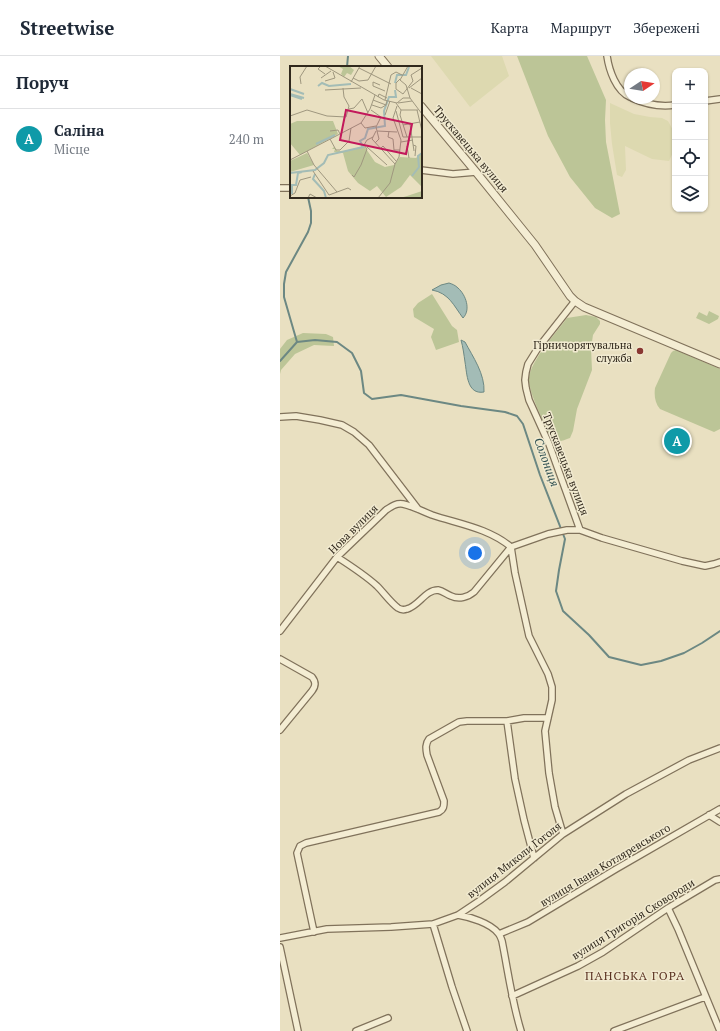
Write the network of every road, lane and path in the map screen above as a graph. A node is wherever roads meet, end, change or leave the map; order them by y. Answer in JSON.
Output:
{"nodes":[{"id":1,"x":379,"y":56,"type":"edge"},
{"id":2,"x":607,"y":56,"type":"edge"},
{"id":3,"x":387,"y":66,"type":"edge"},
{"id":4,"x":624,"y":94,"type":"edge"},
{"id":5,"x":720,"y":99,"type":"edge"},
{"id":6,"x":708,"y":101,"type":"edge"},
{"id":7,"x":651,"y":104,"type":"edge"},
{"id":8,"x":672,"y":105,"type":"edge"},
{"id":9,"x":422,"y":107,"type":"edge"},
{"id":10,"x":422,"y":170,"type":"edge"},
{"id":11,"x":476,"y":172,"type":"junction"},
{"id":12,"x":575,"y":301,"type":"junction"},
{"id":13,"x":720,"y":364,"type":"edge"},
{"id":14,"x":280,"y":417,"type":"edge"},
{"id":15,"x":418,"y":509,"type":"junction"},
{"id":16,"x":580,"y":530,"type":"junction"},
{"id":17,"x":511,"y":546,"type":"junction"},
{"id":18,"x":337,"y":557,"type":"junction"},
{"id":19,"x":720,"y":562,"type":"edge"},
{"id":20,"x":280,"y":631,"type":"edge"},
{"id":21,"x":280,"y":659,"type":"edge"},
{"id":22,"x":548,"y":718,"type":"junction"},
{"id":23,"x":507,"y":721,"type":"junction"},
{"id":24,"x":280,"y":730,"type":"edge"},
{"id":25,"x":720,"y":748,"type":"edge"},
{"id":26,"x":720,"y":809,"type":"edge"},
{"id":27,"x":709,"y":815,"type":"junction"},
{"id":28,"x":720,"y":822,"type":"edge"},
{"id":29,"x":563,"y":834,"type":"junction"},
{"id":30,"x":534,"y":858,"type":"junction"},
{"id":31,"x":720,"y":879,"type":"edge"},
{"id":32,"x":668,"y":908,"type":"junction"},
{"id":33,"x":458,"y":915,"type":"junction"},
{"id":34,"x":433,"y":924,"type":"junction"},
{"id":35,"x":314,"y":932,"type":"junction"},
{"id":36,"x":499,"y":934,"type":"junction"},
{"id":37,"x":280,"y":938,"type":"edge"},
{"id":38,"x":280,"y":947,"type":"edge"},
{"id":39,"x":512,"y":996,"type":"junction"},
{"id":40,"x":705,"y":997,"type":"junction"},
{"id":41,"x":388,"y":1018,"type":"dead end"},
{"id":42,"x":628,"y":1028,"type":"edge"},
{"id":43,"x":298,"y":1031,"type":"edge"},
{"id":44,"x":356,"y":1031,"type":"edge"},
{"id":45,"x":467,"y":1031,"type":"edge"},
{"id":46,"x":521,"y":1031,"type":"edge"},
{"id":47,"x":614,"y":1031,"type":"edge"},
{"id":48,"x":720,"y":1031,"type":"edge"}],
"edges":[{"from":1,"to":3,"type":"street"},
{"from":2,"to":4,"type":"street"},
{"from":5,"to":6,"type":"street"},
{"from":7,"to":8,"type":"street"},
{"from":9,"to":11,"type":"street","name":"Трускавецька вулиця"},
{"from":10,"to":11,"type":"street"},
{"from":11,"to":12,"type":"street","name":"Трускавецька вулиця"},
{"from":12,"to":13,"type":"street","name":"Трускавецька вулиця"},
{"from":12,"to":16,"type":"street","name":"Трускавецька вулиця"},
{"from":14,"to":15,"type":"street"},
{"from":15,"to":17,"type":"street","name":"Нова вулиця"},
{"from":15,"to":18,"type":"street","name":"Нова вулиця"},
{"from":16,"to":17,"type":"street"},
{"from":16,"to":19,"type":"street","name":"Трускавецька вулиця"},
{"from":17,"to":18,"type":"street"},
{"from":17,"to":22,"type":"street"},
{"from":18,"to":20,"type":"street","name":"Нова вулиця"},
{"from":21,"to":24,"type":"street"},
{"from":22,"to":23,"type":"street"},
{"from":22,"to":29,"type":"street"},
{"from":23,"to":30,"type":"street"},
{"from":23,"to":35,"type":"street"},
{"from":25,"to":29,"type":"street","name":"вулиця Миколи Гоголя"},
{"from":26,"to":27,"type":"street","name":"вулиця Івана Котляревського"},
{"from":27,"to":28,"type":"street"},
{"from":27,"to":36,"type":"street","name":"вулиця Івана Котляревського"},
{"from":29,"to":30,"type":"street","name":"вулиця Миколи Гоголя"},
{"from":30,"to":33,"type":"street","name":"вулиця Миколи Гоголя"},
{"from":31,"to":32,"type":"street","name":"вулиця Григорія Сковороди"},
{"from":32,"to":39,"type":"street","name":"вулиця Григорія Сковороди"},
{"from":32,"to":40,"type":"street"},
{"from":33,"to":34,"type":"street","name":"вулиця Миколи Гоголя"},
{"from":33,"to":36,"type":"street"},
{"from":34,"to":35,"type":"street","name":"вулиця Миколи Гоголя"},
{"from":34,"to":45,"type":"street"},
{"from":35,"to":37,"type":"street","name":"вулиця Миколи Гоголя"},
{"from":36,"to":39,"type":"street"},
{"from":38,"to":43,"type":"street"},
{"from":39,"to":46,"type":"street"},
{"from":40,"to":42,"type":"street"},
{"from":40,"to":48,"type":"street"},
{"from":41,"to":44,"type":"street"},
{"from":42,"to":47,"type":"street"}]}
